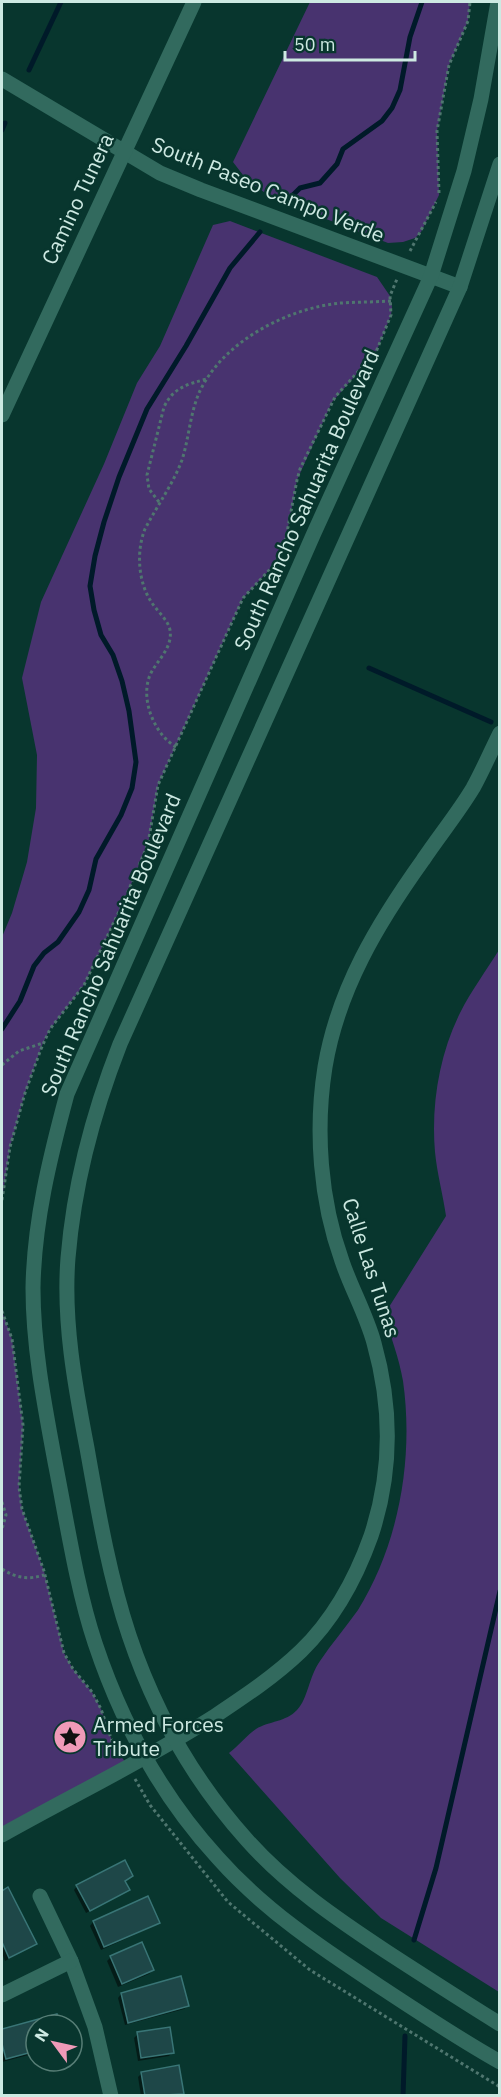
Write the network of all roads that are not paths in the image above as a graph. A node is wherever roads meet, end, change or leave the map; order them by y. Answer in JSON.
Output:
{"nodes":[{"id":1,"x":194,"y":2,"type":"edge"},
{"id":2,"x":498,"y":2,"type":"edge"},
{"id":3,"x":2,"y":79,"type":"edge"},
{"id":4,"x":123,"y":152,"type":"junction"},
{"id":5,"x":500,"y":165,"type":"edge"},
{"id":6,"x":431,"y":276,"type":"junction"},
{"id":7,"x":460,"y":287,"type":"junction"},
{"id":8,"x":2,"y":415,"type":"edge"},
{"id":9,"x":500,"y":733,"type":"edge"},
{"id":10,"x":176,"y":1741,"type":"junction"},
{"id":11,"x":146,"y":1758,"type":"junction"},
{"id":12,"x":2,"y":1835,"type":"edge"},
{"id":13,"x":40,"y":1896,"type":"dead end"},
{"id":14,"x":71,"y":1960,"type":"junction"},
{"id":15,"x":2,"y":1995,"type":"edge"},
{"id":16,"x":500,"y":2024,"type":"edge"},
{"id":17,"x":500,"y":2062,"type":"edge"},
{"id":18,"x":111,"y":2096,"type":"edge"}],
"edges":[{"from":1,"to":4,"type":"street","name":"Camino Tunera"},
{"from":2,"to":6,"type":"street","name":"South Rancho Sahuarita Boulevard"},
{"from":3,"to":4,"type":"street","name":"South Paseo Campo Verde"},
{"from":4,"to":6,"type":"street","name":"South Paseo Campo Verde"},
{"from":4,"to":8,"type":"street","name":"Camino Tunera"},
{"from":5,"to":7,"type":"street"},
{"from":6,"to":7,"type":"street","name":"South Paseo Campo Verde"},
{"from":6,"to":11,"type":"street","name":"South Rancho Sahuarita Boulevard"},
{"from":7,"to":10,"type":"street"},
{"from":9,"to":10,"type":"street","name":"Calle Las Tunas"},
{"from":10,"to":11,"type":"street","name":"Calle Las Tunas"},
{"from":10,"to":16,"type":"street"},
{"from":11,"to":12,"type":"street","name":"Calle Las Tunas"},
{"from":11,"to":17,"type":"street","name":"South Rancho Sahuarita Boulevard"},
{"from":13,"to":14,"type":"street"},
{"from":14,"to":15,"type":"street"},
{"from":14,"to":18,"type":"street"}]}
